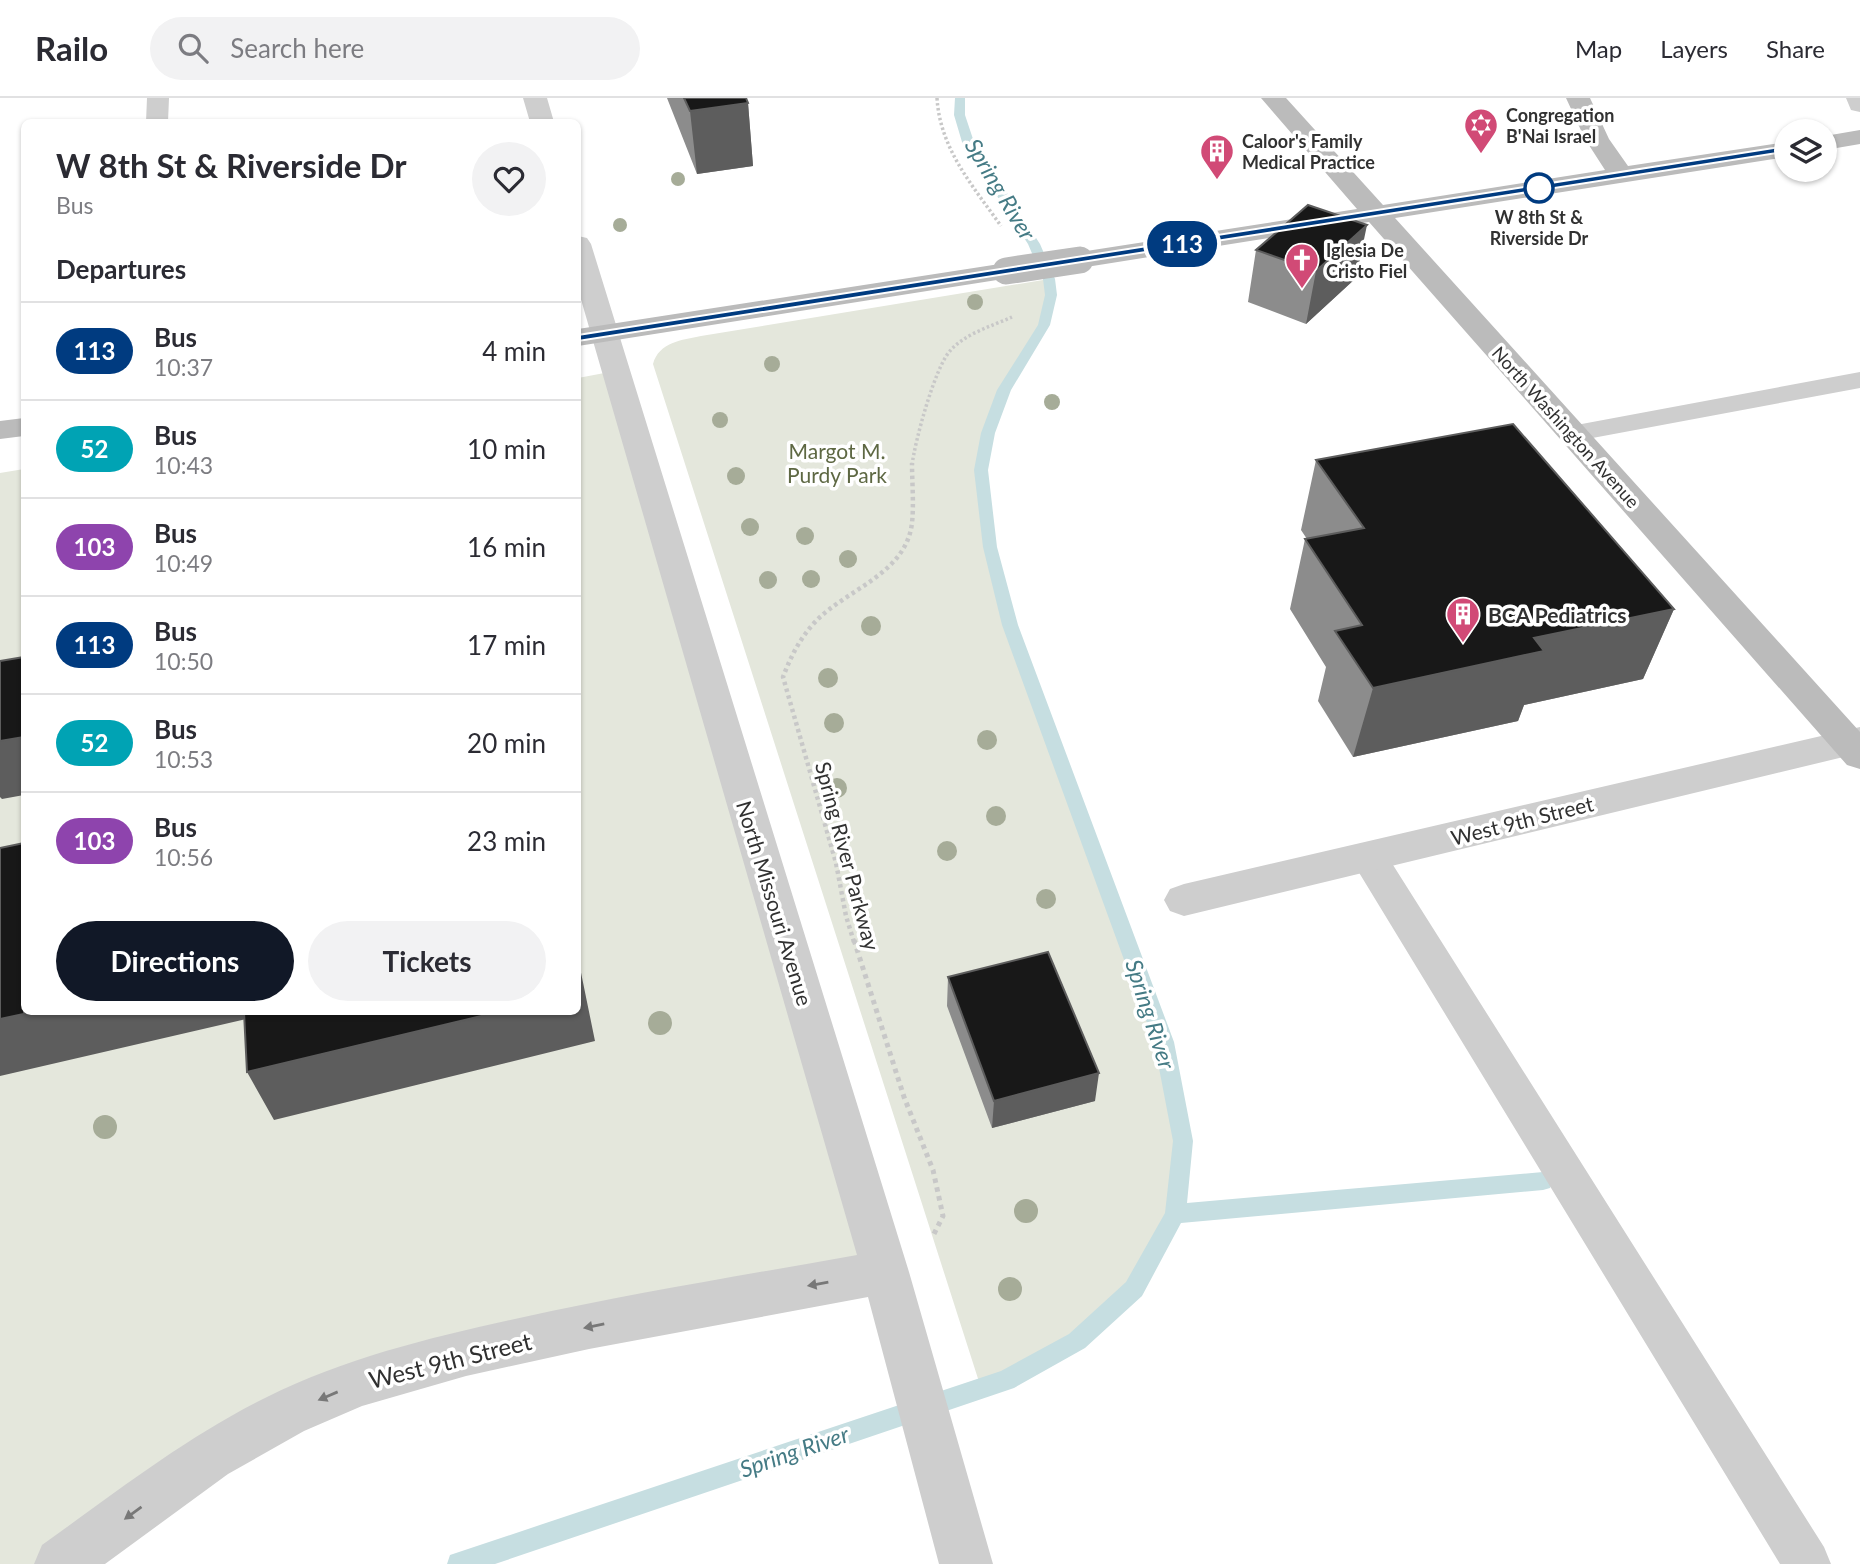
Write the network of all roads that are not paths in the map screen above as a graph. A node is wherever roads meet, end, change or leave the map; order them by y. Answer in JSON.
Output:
{"nodes":[{"id":1,"x":158,"y":98,"type":"edge"},
{"id":2,"x":535,"y":98,"type":"edge"},
{"id":3,"x":1273,"y":98,"type":"edge"},
{"id":4,"x":1578,"y":98,"type":"edge"},
{"id":5,"x":1858,"y":98,"type":"edge"},
{"id":6,"x":1860,"y":105,"type":"edge"},
{"id":7,"x":157,"y":119,"type":"edge"},
{"id":8,"x":541,"y":119,"type":"edge"},
{"id":9,"x":1860,"y":137,"type":"edge"},
{"id":10,"x":1837,"y":141,"type":"edge"},
{"id":11,"x":1774,"y":151,"type":"edge"},
{"id":12,"x":1621,"y":175,"type":"junction"},
{"id":13,"x":1376,"y":215,"type":"junction"},
{"id":14,"x":581,"y":265,"type":"edge"},
{"id":15,"x":591,"y":336,"type":"edge"},
{"id":16,"x":1860,"y":380,"type":"edge"},
{"id":17,"x":21,"y":426,"type":"edge"},
{"id":18,"x":0,"y":430,"type":"edge"},
{"id":19,"x":1571,"y":433,"type":"junction"},
{"id":20,"x":1856,"y":746,"type":"edge"},
{"id":21,"x":1368,"y":856,"type":"junction"},
{"id":22,"x":1184,"y":900,"type":"dead end"},
{"id":23,"x":885,"y":1272,"type":"junction"},
{"id":24,"x":61,"y":1564,"type":"edge"},
{"id":25,"x":966,"y":1564,"type":"edge"},
{"id":26,"x":1807,"y":1564,"type":"edge"}],
"edges":[{"from":1,"to":7,"type":"lane"},
{"from":2,"to":8,"type":"street"},
{"from":3,"to":13,"type":"street","name":"North Washington Avenue"},
{"from":4,"to":12,"type":"street"},
{"from":5,"to":6,"type":"street"},
{"from":9,"to":10,"type":"street"},
{"from":11,"to":12,"type":"street"},
{"from":12,"to":13,"type":"street"},
{"from":13,"to":15,"type":"street","bridge":true},
{"from":13,"to":19,"type":"street","name":"North Washington Avenue"},
{"from":14,"to":15,"type":"street","name":"North Missouri Avenue"},
{"from":15,"to":23,"type":"street","name":"North Missouri Avenue"},
{"from":16,"to":19,"type":"lane"},
{"from":17,"to":18,"type":"street"},
{"from":19,"to":20,"type":"street","name":"North Washington Avenue"},
{"from":20,"to":21,"type":"street","name":"West 9th Street"},
{"from":21,"to":22,"type":"street","name":"West 9th Street"},
{"from":21,"to":26,"type":"lane"},
{"from":23,"to":24,"type":"street","name":"West 9th Street","one_way":true},
{"from":23,"to":25,"type":"street","name":"North Missouri Avenue"}]}
